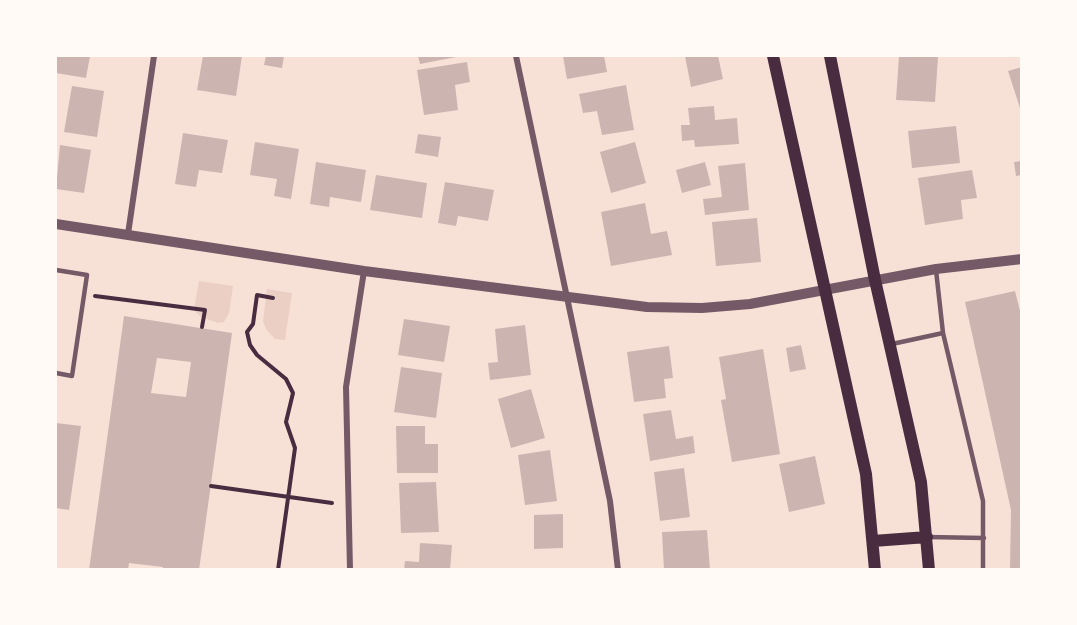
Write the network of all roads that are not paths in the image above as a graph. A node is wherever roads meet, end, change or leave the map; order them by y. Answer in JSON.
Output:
{"nodes":[{"id":1,"x":153,"y":56,"type":"edge"},
{"id":2,"x":516,"y":56,"type":"edge"},
{"id":3,"x":773,"y":56,"type":"edge"},
{"id":4,"x":830,"y":56,"type":"edge"},
{"id":5,"x":56,"y":224,"type":"edge"},
{"id":6,"x":128,"y":234,"type":"junction"},
{"id":7,"x":1022,"y":259,"type":"edge"},
{"id":8,"x":936,"y":269,"type":"junction"},
{"id":9,"x":56,"y":270,"type":"edge"},
{"id":10,"x":364,"y":271,"type":"junction"},
{"id":11,"x":875,"y":280,"type":"junction"},
{"id":12,"x":823,"y":290,"type":"junction"},
{"id":13,"x":568,"y":297,"type":"junction"},
{"id":14,"x":943,"y":333,"type":"junction"},
{"id":15,"x":890,"y":345,"type":"junction"},
{"id":16,"x":56,"y":373,"type":"edge"},
{"id":17,"x":927,"y":537,"type":"junction"},
{"id":18,"x":984,"y":538,"type":"junction"},
{"id":19,"x":873,"y":541,"type":"junction"},
{"id":20,"x":350,"y":570,"type":"edge"},
{"id":21,"x":618,"y":570,"type":"edge"},
{"id":22,"x":875,"y":570,"type":"edge"},
{"id":23,"x":929,"y":570,"type":"edge"},
{"id":24,"x":983,"y":570,"type":"edge"}],
"edges":[{"from":1,"to":6,"type":"street"},
{"from":2,"to":13,"type":"street"},
{"from":3,"to":12,"type":"main road"},
{"from":4,"to":11,"type":"main road"},
{"from":5,"to":6,"type":"street"},
{"from":6,"to":10,"type":"street"},
{"from":7,"to":8,"type":"street"},
{"from":8,"to":11,"type":"street"},
{"from":8,"to":14,"type":"lane"},
{"from":9,"to":16,"type":"lane"},
{"from":10,"to":13,"type":"street"},
{"from":10,"to":20,"type":"street"},
{"from":11,"to":12,"type":"street"},
{"from":11,"to":15,"type":"main road"},
{"from":12,"to":13,"type":"street"},
{"from":12,"to":19,"type":"main road"},
{"from":13,"to":21,"type":"street"},
{"from":14,"to":15,"type":"lane"},
{"from":14,"to":18,"type":"lane"},
{"from":15,"to":17,"type":"main road"},
{"from":17,"to":18,"type":"lane"},
{"from":17,"to":19,"type":"main road"},
{"from":17,"to":23,"type":"main road"},
{"from":18,"to":24,"type":"lane"},
{"from":19,"to":22,"type":"main road"}]}
